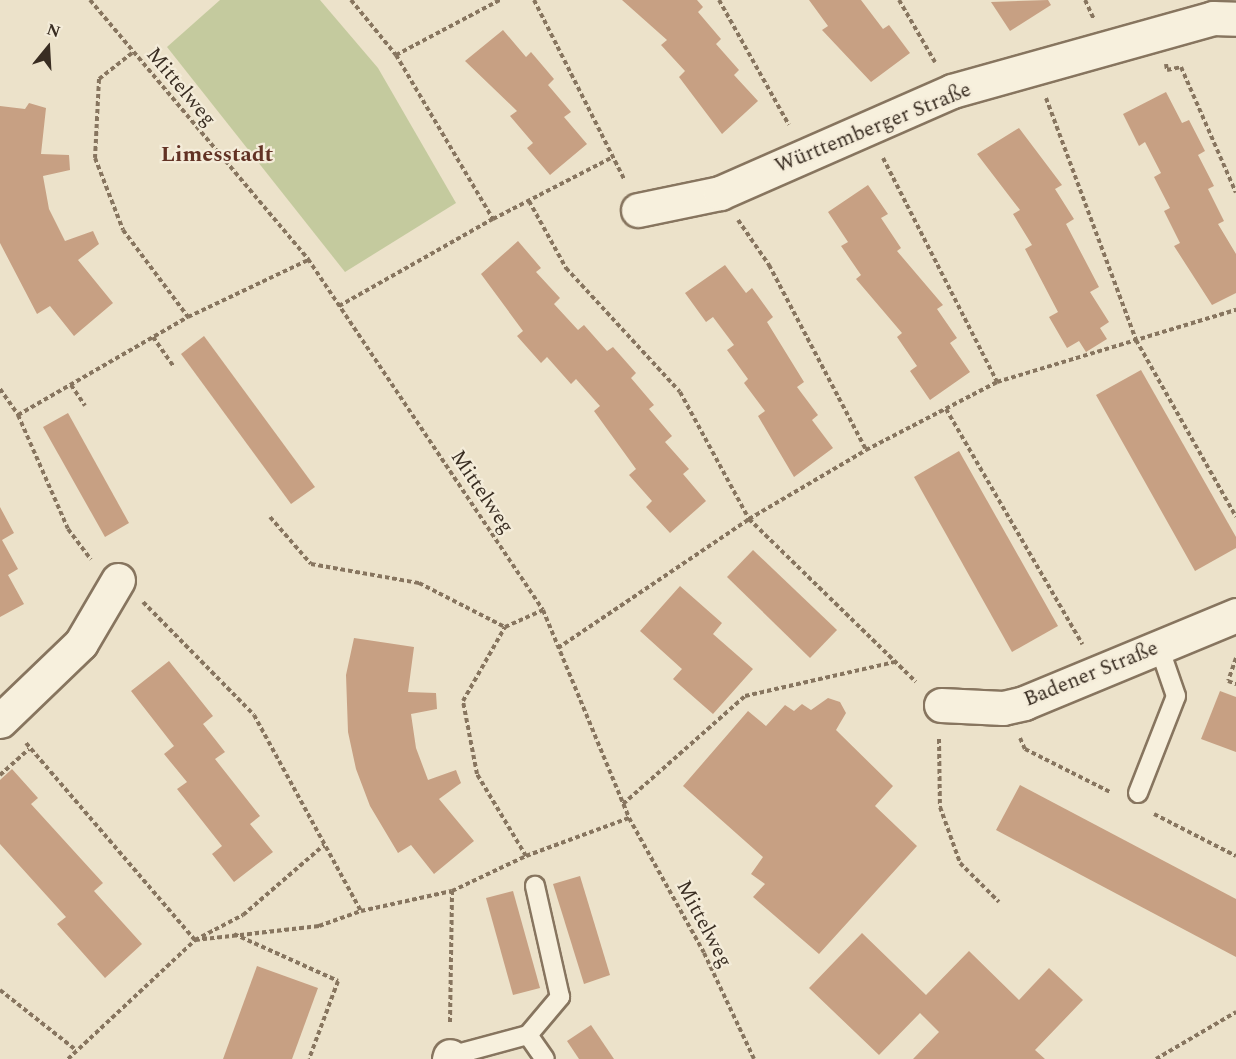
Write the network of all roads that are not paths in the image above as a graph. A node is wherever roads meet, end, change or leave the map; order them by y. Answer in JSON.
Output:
{"nodes":[{"id":1,"x":1224,"y":12,"type":"edge"},
{"id":2,"x":638,"y":210,"type":"road end"},
{"id":3,"x":118,"y":579,"type":"road end"},
{"id":4,"x":1236,"y":615,"type":"edge"},
{"id":5,"x":1159,"y":647,"type":"junction"},
{"id":6,"x":941,"y":705,"type":"road end"},
{"id":7,"x":4,"y":718,"type":"edge"},
{"id":8,"x":1138,"y":793,"type":"dead end"},
{"id":9,"x":535,"y":886,"type":"road end"},
{"id":10,"x":528,"y":1035,"type":"junction"},
{"id":11,"x":449,"y":1058,"type":"edge"},
{"id":12,"x":545,"y":1059,"type":"edge"}],
"edges":[{"from":1,"to":2,"type":"street","name":"Württemberger Straße"},
{"from":3,"to":7,"type":"street"},
{"from":4,"to":5,"type":"street","name":"Badener Straße"},
{"from":5,"to":6,"type":"street","name":"Badener Straße"},
{"from":5,"to":8,"type":"lane"},
{"from":9,"to":10,"type":"lane"},
{"from":10,"to":11,"type":"lane"},
{"from":10,"to":12,"type":"lane"}]}
